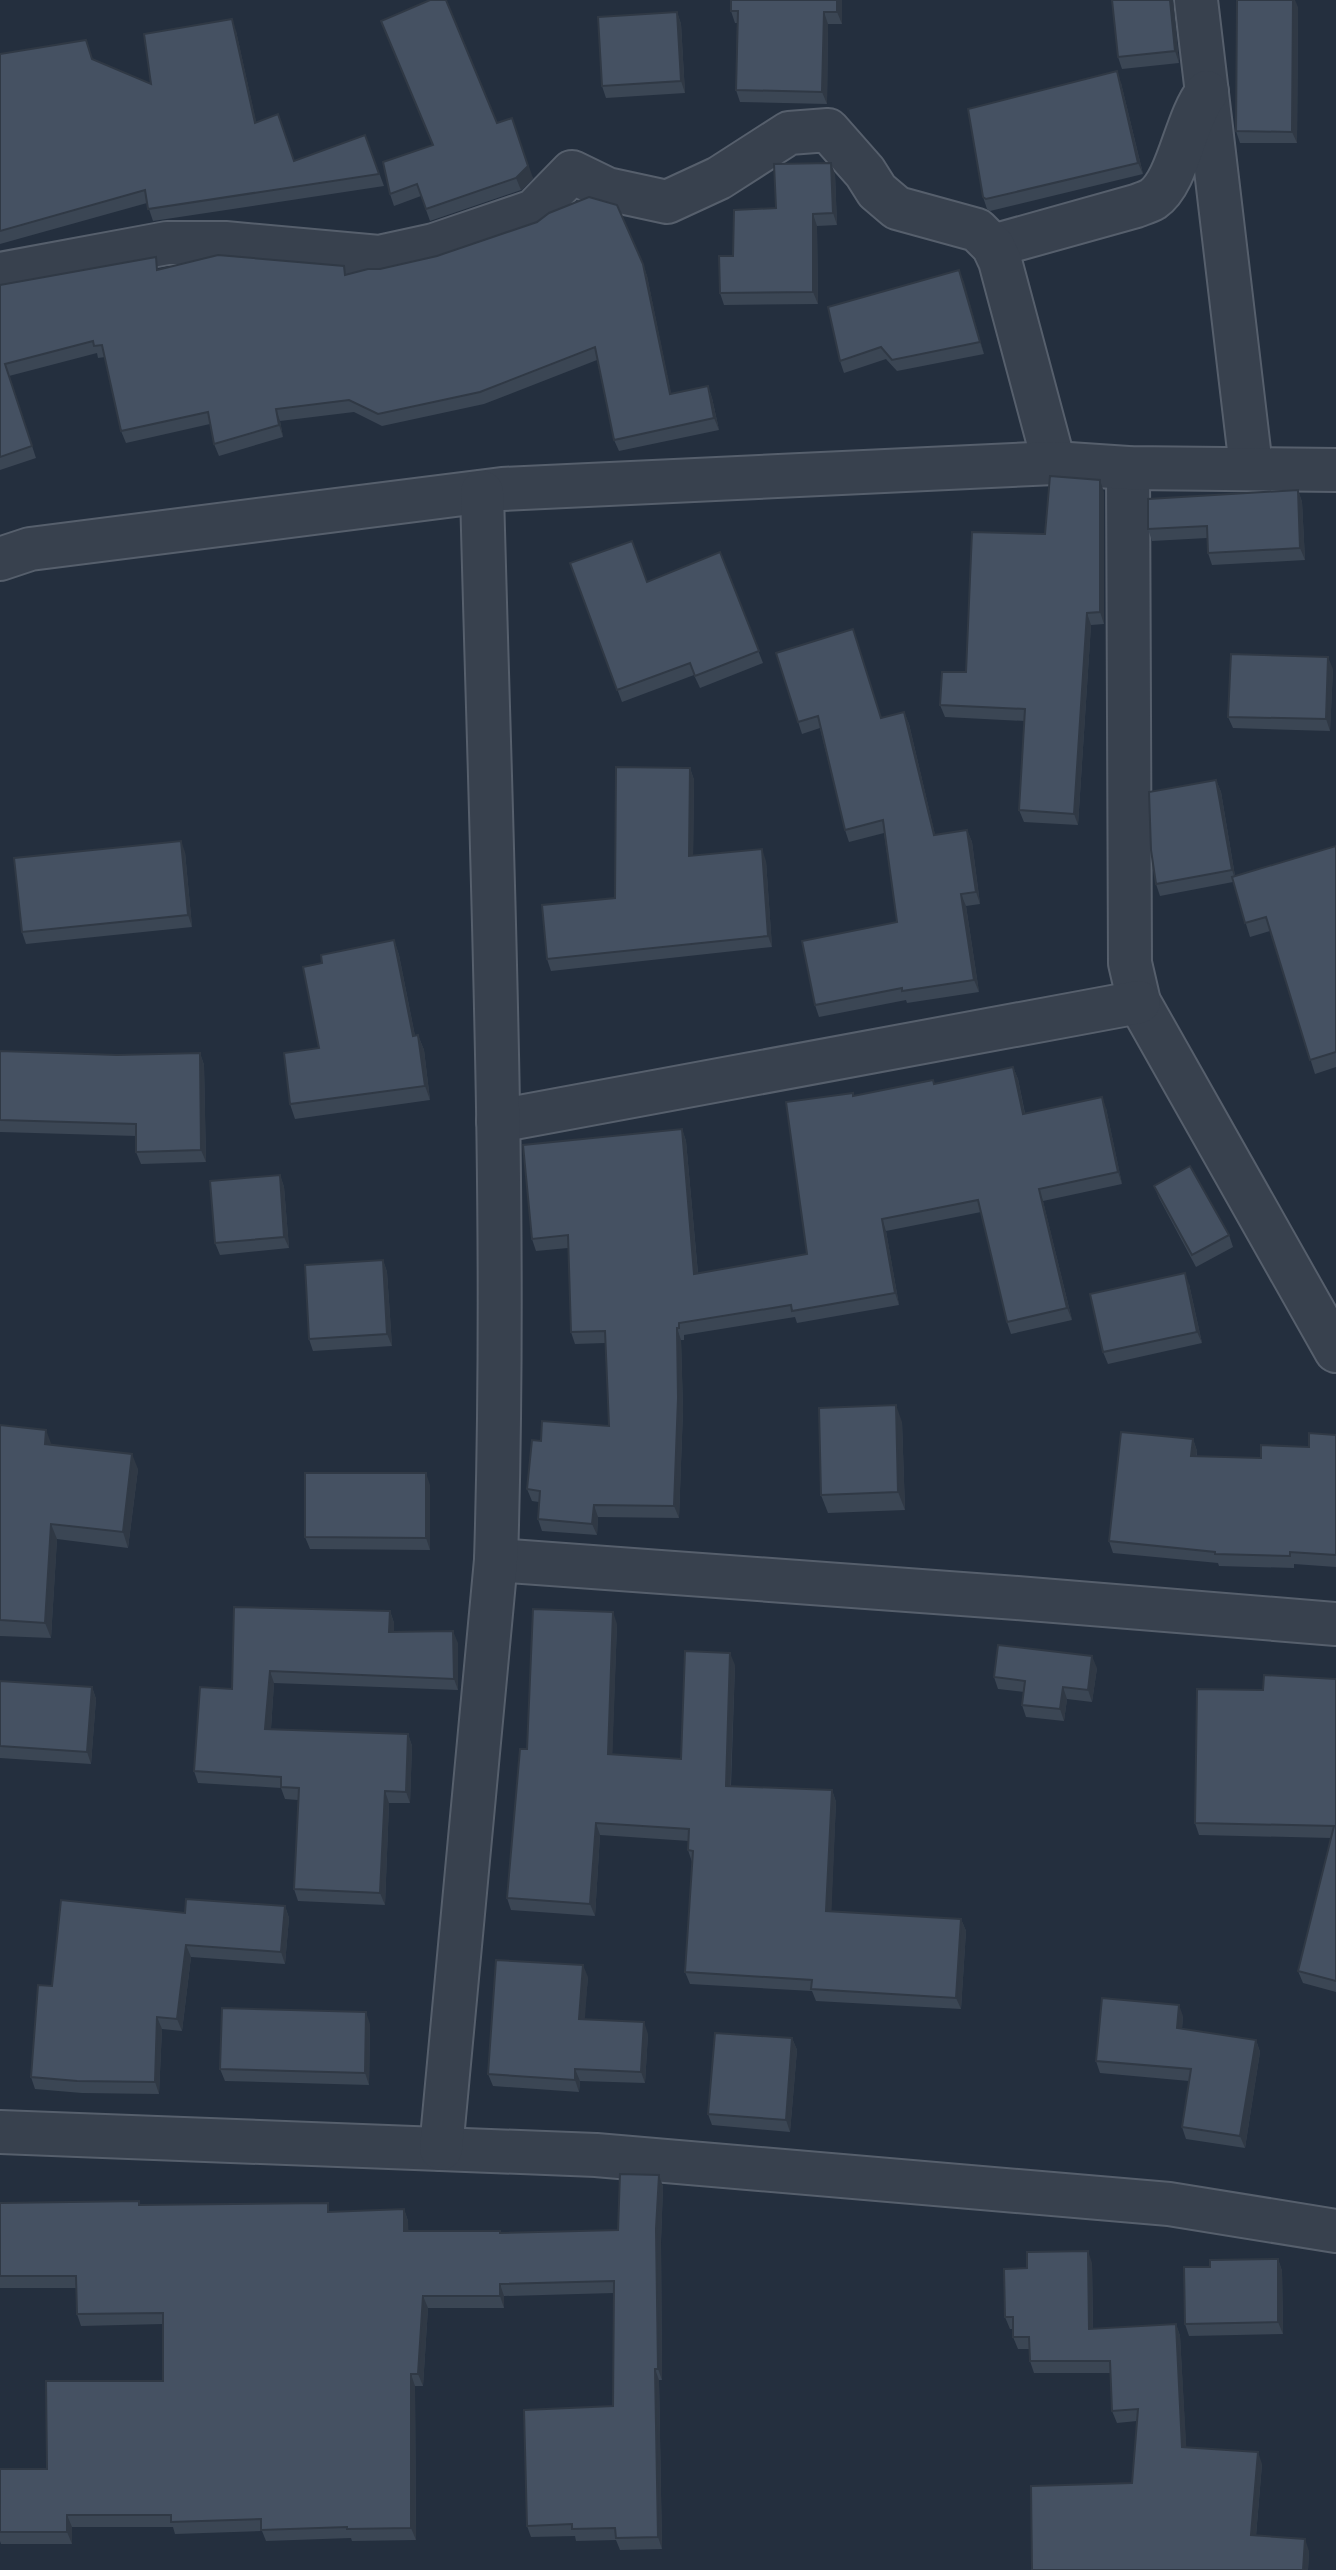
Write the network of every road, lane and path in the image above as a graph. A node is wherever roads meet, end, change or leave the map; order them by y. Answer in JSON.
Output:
{"nodes":[{"id":1,"x":1196,"y":0,"type":"edge"},
{"id":2,"x":1207,"y":92,"type":"junction"},
{"id":3,"x":993,"y":246,"type":"junction"},
{"id":4,"x":0,"y":274,"type":"edge"},
{"id":5,"x":1054,"y":463,"type":"junction"},
{"id":6,"x":1251,"y":467,"type":"junction"},
{"id":7,"x":1128,"y":468,"type":"junction"},
{"id":8,"x":1336,"y":470,"type":"edge"},
{"id":9,"x":482,"y":492,"type":"junction"},
{"id":10,"x":0,"y":559,"type":"edge"},
{"id":11,"x":1139,"y":1002,"type":"junction"},
{"id":12,"x":498,"y":1121,"type":"junction"},
{"id":13,"x":1336,"y":1351,"type":"edge"},
{"id":14,"x":496,"y":1560,"type":"junction"},
{"id":15,"x":1336,"y":1624,"type":"edge"},
{"id":16,"x":0,"y":2132,"type":"edge"},
{"id":17,"x":441,"y":2149,"type":"junction"},
{"id":18,"x":1336,"y":2231,"type":"edge"}],
"edges":[{"from":1,"to":2,"type":"street"},
{"from":2,"to":3,"type":"street"},
{"from":2,"to":6,"type":"street"},
{"from":3,"to":4,"type":"street"},
{"from":3,"to":5,"type":"street"},
{"from":5,"to":7,"type":"street"},
{"from":5,"to":9,"type":"street"},
{"from":6,"to":7,"type":"street"},
{"from":6,"to":8,"type":"street"},
{"from":7,"to":11,"type":"street"},
{"from":9,"to":10,"type":"street"},
{"from":9,"to":12,"type":"street"},
{"from":11,"to":12,"type":"street"},
{"from":11,"to":13,"type":"street"},
{"from":12,"to":14,"type":"street"},
{"from":14,"to":15,"type":"street"},
{"from":14,"to":17,"type":"street"},
{"from":16,"to":17,"type":"street"},
{"from":17,"to":18,"type":"street"}]}
